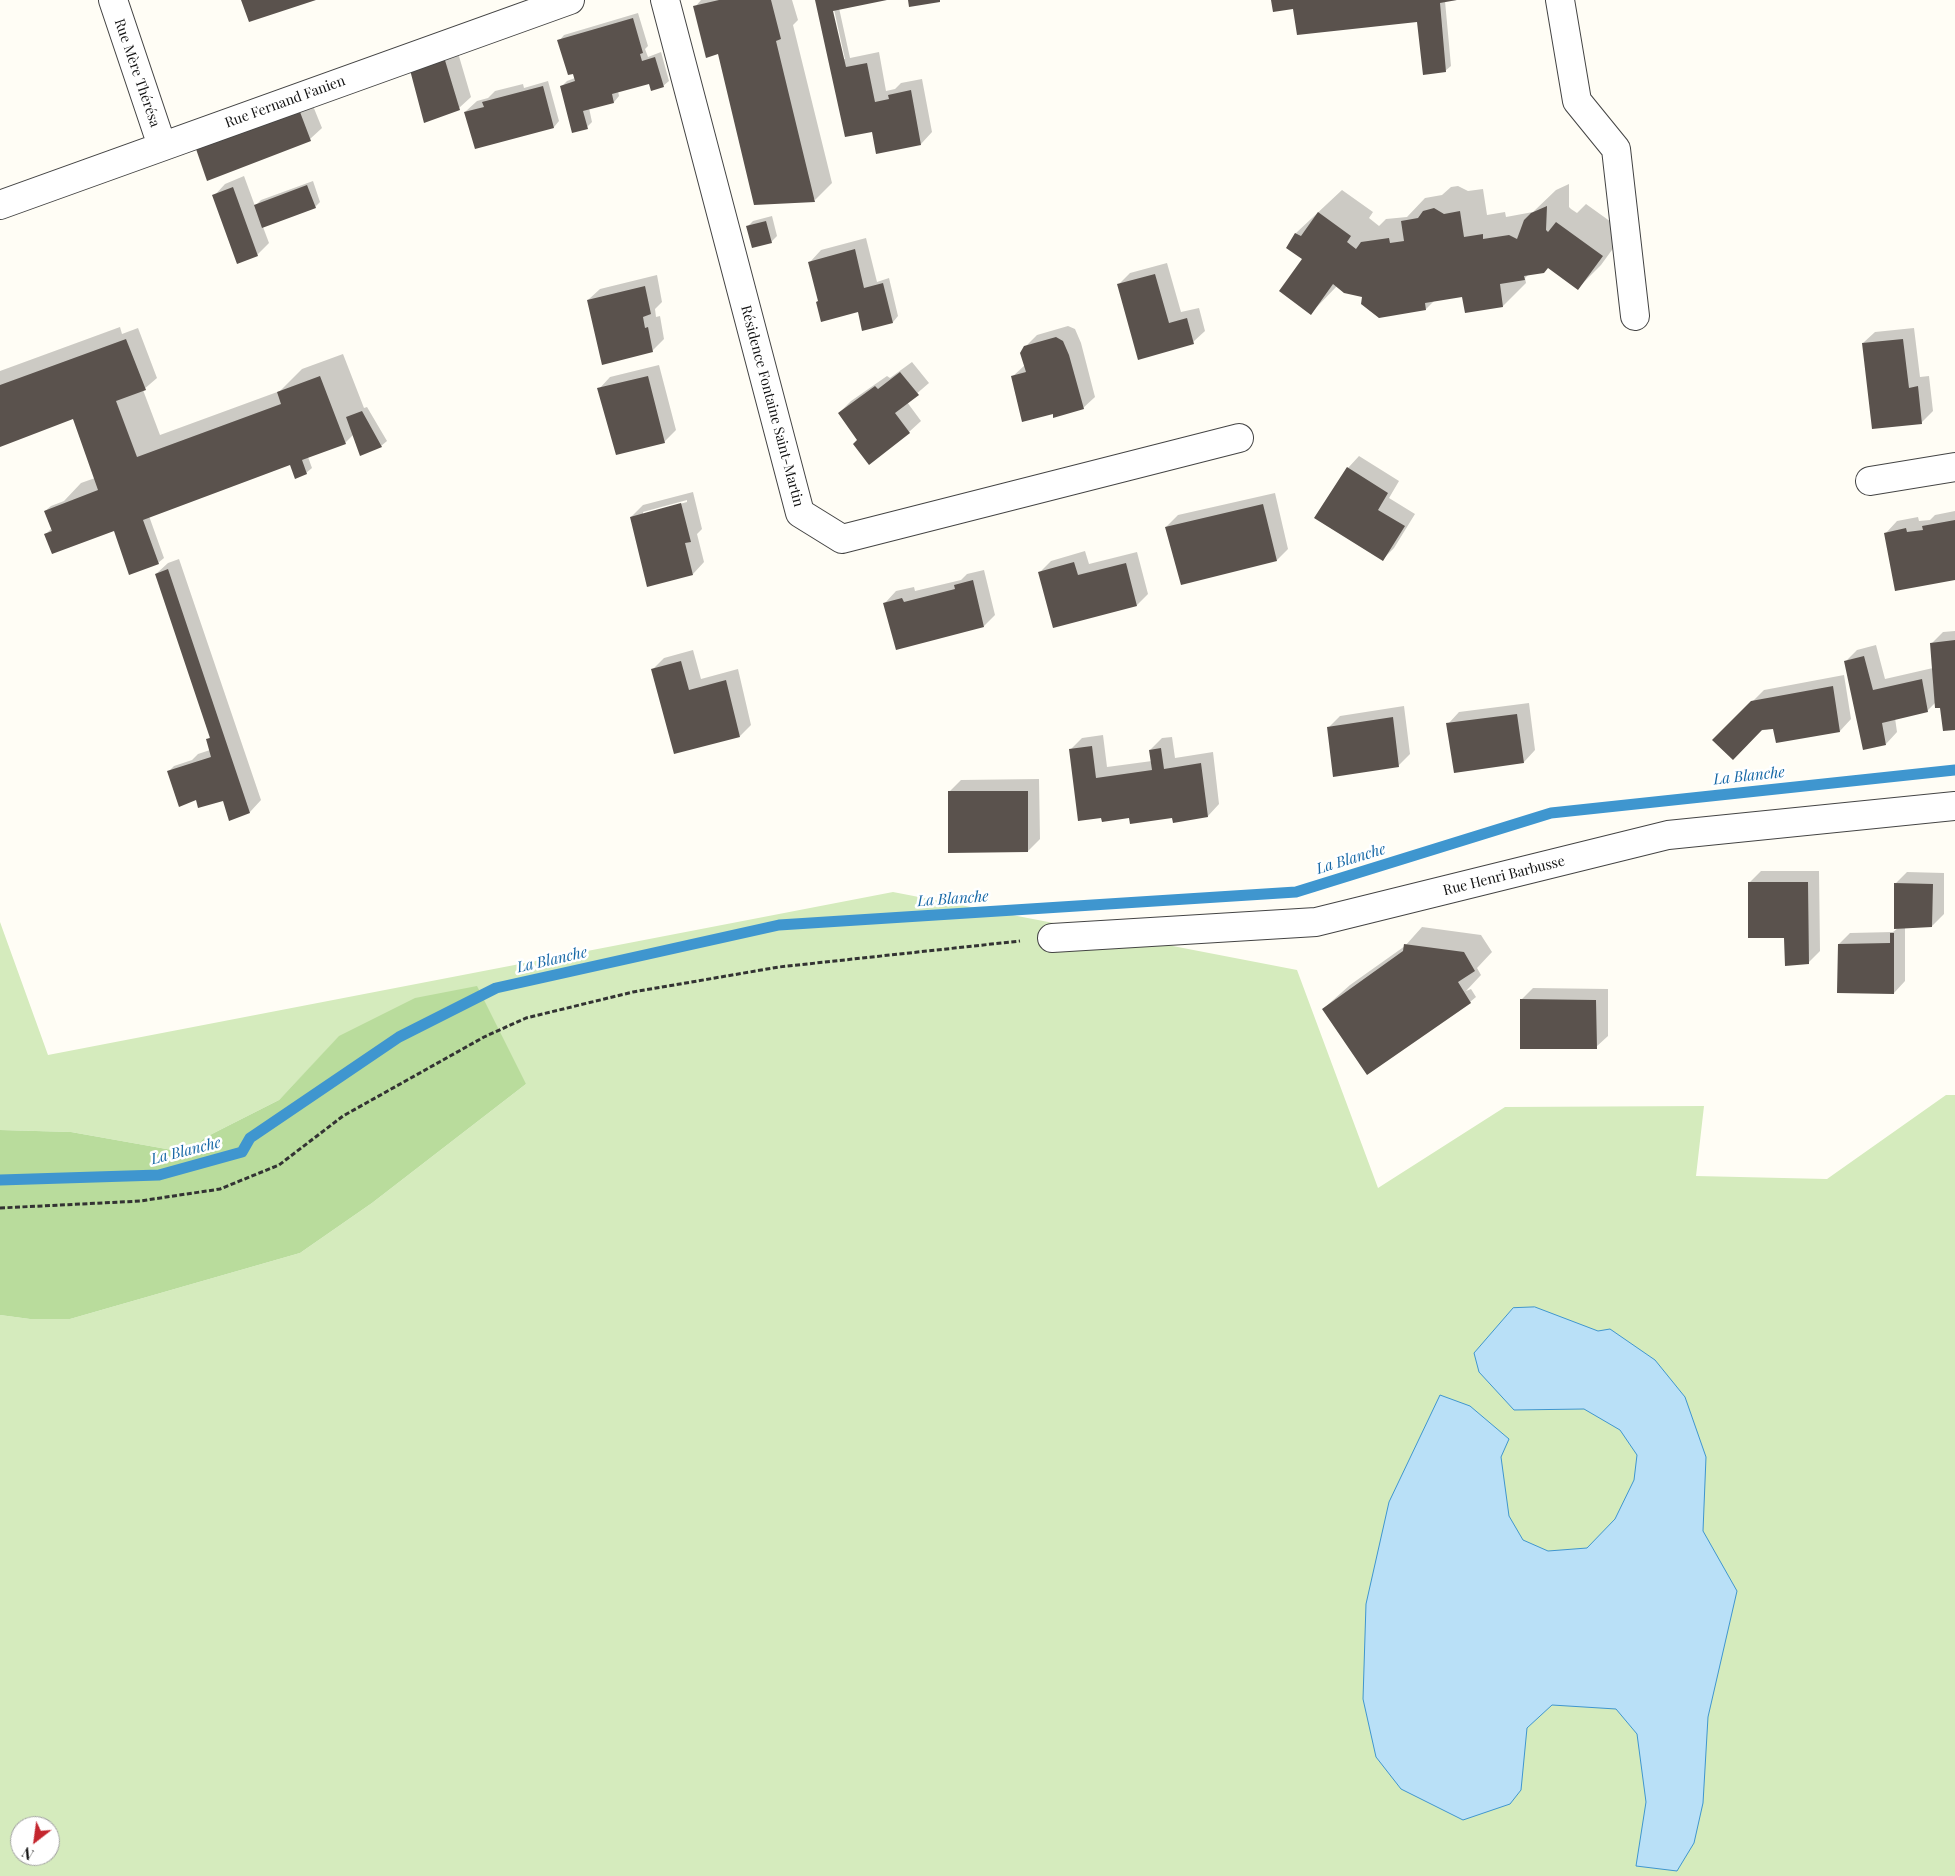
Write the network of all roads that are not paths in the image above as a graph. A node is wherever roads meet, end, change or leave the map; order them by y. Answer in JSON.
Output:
{"nodes":[{"id":1,"x":113,"y":0,"type":"edge"},
{"id":2,"x":570,"y":0,"type":"edge"},
{"id":3,"x":665,"y":0,"type":"edge"},
{"id":4,"x":1560,"y":0,"type":"edge"},
{"id":5,"x":162,"y":146,"type":"junction"},
{"id":6,"x":0,"y":205,"type":"edge"},
{"id":7,"x":1635,"y":316,"type":"dead end"},
{"id":8,"x":1239,"y":438,"type":"dead end"},
{"id":9,"x":1955,"y":467,"type":"edge"},
{"id":10,"x":1870,"y":481,"type":"dead end"},
{"id":11,"x":1955,"y":806,"type":"edge"},
{"id":12,"x":1052,"y":938,"type":"road end"}],
"edges":[{"from":1,"to":5,"type":"street","name":"Rue Mère Thérésa"},
{"from":2,"to":5,"type":"street","name":"Rue Fernand Fanien"},
{"from":3,"to":8,"type":"street","name":"Résidence Fontaine Saint-Martin"},
{"from":4,"to":7,"type":"street"},
{"from":5,"to":6,"type":"street","name":"Rue Fernand Fanien"},
{"from":9,"to":10,"type":"street"},
{"from":11,"to":12,"type":"street","name":"Rue Henri Barbusse"}]}
